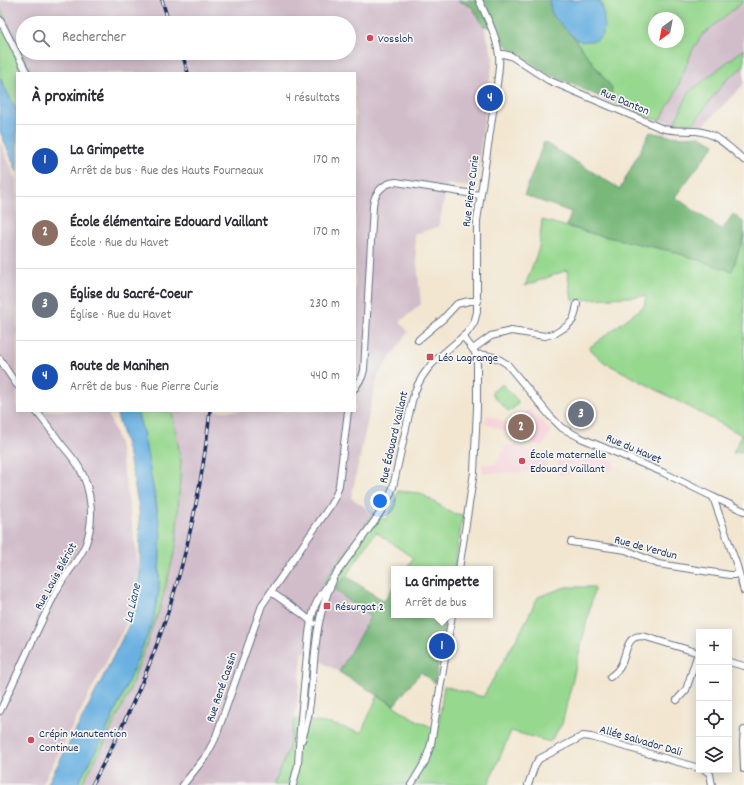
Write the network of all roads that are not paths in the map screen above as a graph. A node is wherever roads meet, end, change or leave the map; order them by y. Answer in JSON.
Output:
{"nodes":[{"id":1,"x":480,"y":0,"type":"edge"},
{"id":2,"x":0,"y":20,"type":"edge"},
{"id":3,"x":16,"y":51,"type":"edge"},
{"id":4,"x":499,"y":55,"type":"junction"},
{"id":5,"x":20,"y":60,"type":"edge"},
{"id":6,"x":26,"y":72,"type":"edge"},
{"id":7,"x":744,"y":160,"type":"edge"},
{"id":8,"x":480,"y":195,"type":"junction"},
{"id":9,"x":478,"y":301,"type":"junction"},
{"id":10,"x":577,"y":304,"type":"dead end"},
{"id":11,"x":463,"y":336,"type":"junction"},
{"id":12,"x":418,"y":340,"type":"dead end"},
{"id":13,"x":473,"y":349,"type":"junction"},
{"id":14,"x":476,"y":355,"type":"junction"},
{"id":15,"x":0,"y":359,"type":"edge"},
{"id":16,"x":16,"y":384,"type":"edge"},
{"id":17,"x":356,"y":386,"type":"edge"},
{"id":18,"x":37,"y":412,"type":"edge"},
{"id":19,"x":348,"y":412,"type":"edge"},
{"id":20,"x":713,"y":497,"type":"junction"},
{"id":21,"x":744,"y":511,"type":"edge"},
{"id":22,"x":570,"y":542,"type":"dead end"},
{"id":23,"x":459,"y":566,"type":"edge"},
{"id":24,"x":340,"y":569,"type":"junction"},
{"id":25,"x":739,"y":573,"type":"junction"},
{"id":26,"x":744,"y":591,"type":"edge"},
{"id":27,"x":271,"y":592,"type":"junction"},
{"id":28,"x":452,"y":618,"type":"edge"},
{"id":29,"x":311,"y":621,"type":"junction"},
{"id":30,"x":318,"y":626,"type":"junction"},
{"id":31,"x":696,"y":652,"type":"edge"},
{"id":32,"x":696,"y":662,"type":"edge"},
{"id":33,"x":732,"y":663,"type":"edge"},
{"id":34,"x":744,"y":666,"type":"edge"},
{"id":35,"x":610,"y":677,"type":"dead end"},
{"id":36,"x":678,"y":700,"type":"dead end"},
{"id":37,"x":0,"y":711,"type":"edge"},
{"id":38,"x":744,"y":730,"type":"edge"},
{"id":39,"x":299,"y":754,"type":"junction"},
{"id":40,"x":696,"y":767,"type":"edge"},
{"id":41,"x":744,"y":769,"type":"edge"},
{"id":42,"x":709,"y":773,"type":"edge"},
{"id":43,"x":183,"y":785,"type":"edge"},
{"id":44,"x":293,"y":785,"type":"edge"},
{"id":45,"x":411,"y":785,"type":"edge"},
{"id":46,"x":528,"y":785,"type":"edge"},
{"id":47,"x":712,"y":785,"type":"edge"}],
"edges":[{"from":1,"to":4,"type":"street","name":"Rue Pierre Curie"},
{"from":2,"to":3,"type":"street"},
{"from":4,"to":7,"type":"street","name":"Rue Danton"},
{"from":4,"to":8,"type":"street","name":"Rue Pierre Curie"},
{"from":5,"to":6,"type":"street"},
{"from":8,"to":9,"type":"street","name":"Rue Pierre Curie"},
{"from":8,"to":17,"type":"street"},
{"from":9,"to":11,"type":"street","name":"Rue Pierre Curie"},
{"from":9,"to":12,"type":"street"},
{"from":10,"to":13,"type":"street"},
{"from":11,"to":13,"type":"street"},
{"from":11,"to":24,"type":"street","name":"Rue Édouard Vaillant"},
{"from":13,"to":14,"type":"street"},
{"from":14,"to":20,"type":"street","name":"Rue du Havet"},
{"from":14,"to":23,"type":"street"},
{"from":15,"to":16,"type":"street"},
{"from":18,"to":37,"type":"street","name":"Rue Louis Blériot"},
{"from":19,"to":27,"type":"street","name":"Rue René Cassin"},
{"from":20,"to":21,"type":"street","name":"Rue du Havet"},
{"from":20,"to":25,"type":"street"},
{"from":22,"to":25,"type":"street","name":"Rue de Verdun"},
{"from":24,"to":29,"type":"street","name":"Rue Édouard Vaillant"},
{"from":24,"to":30,"type":"street","name":"Rue Édouard Vaillant"},
{"from":25,"to":26,"type":"street"},
{"from":27,"to":29,"type":"street"},
{"from":27,"to":43,"type":"street","name":"Rue René Cassin"},
{"from":28,"to":45,"type":"street"},
{"from":29,"to":30,"type":"street"},
{"from":29,"to":39,"type":"street","name":"Rue Édouard Vaillant"},
{"from":30,"to":39,"type":"street","name":"Rue Édouard Vaillant"},
{"from":31,"to":35,"type":"street"},
{"from":32,"to":36,"type":"street"},
{"from":33,"to":34,"type":"street"},
{"from":38,"to":41,"type":"street"},
{"from":39,"to":44,"type":"street","name":"Rue Édouard Vaillant"},
{"from":40,"to":46,"type":"street","name":"Allée Salvador Dali"},
{"from":42,"to":47,"type":"street"}]}
